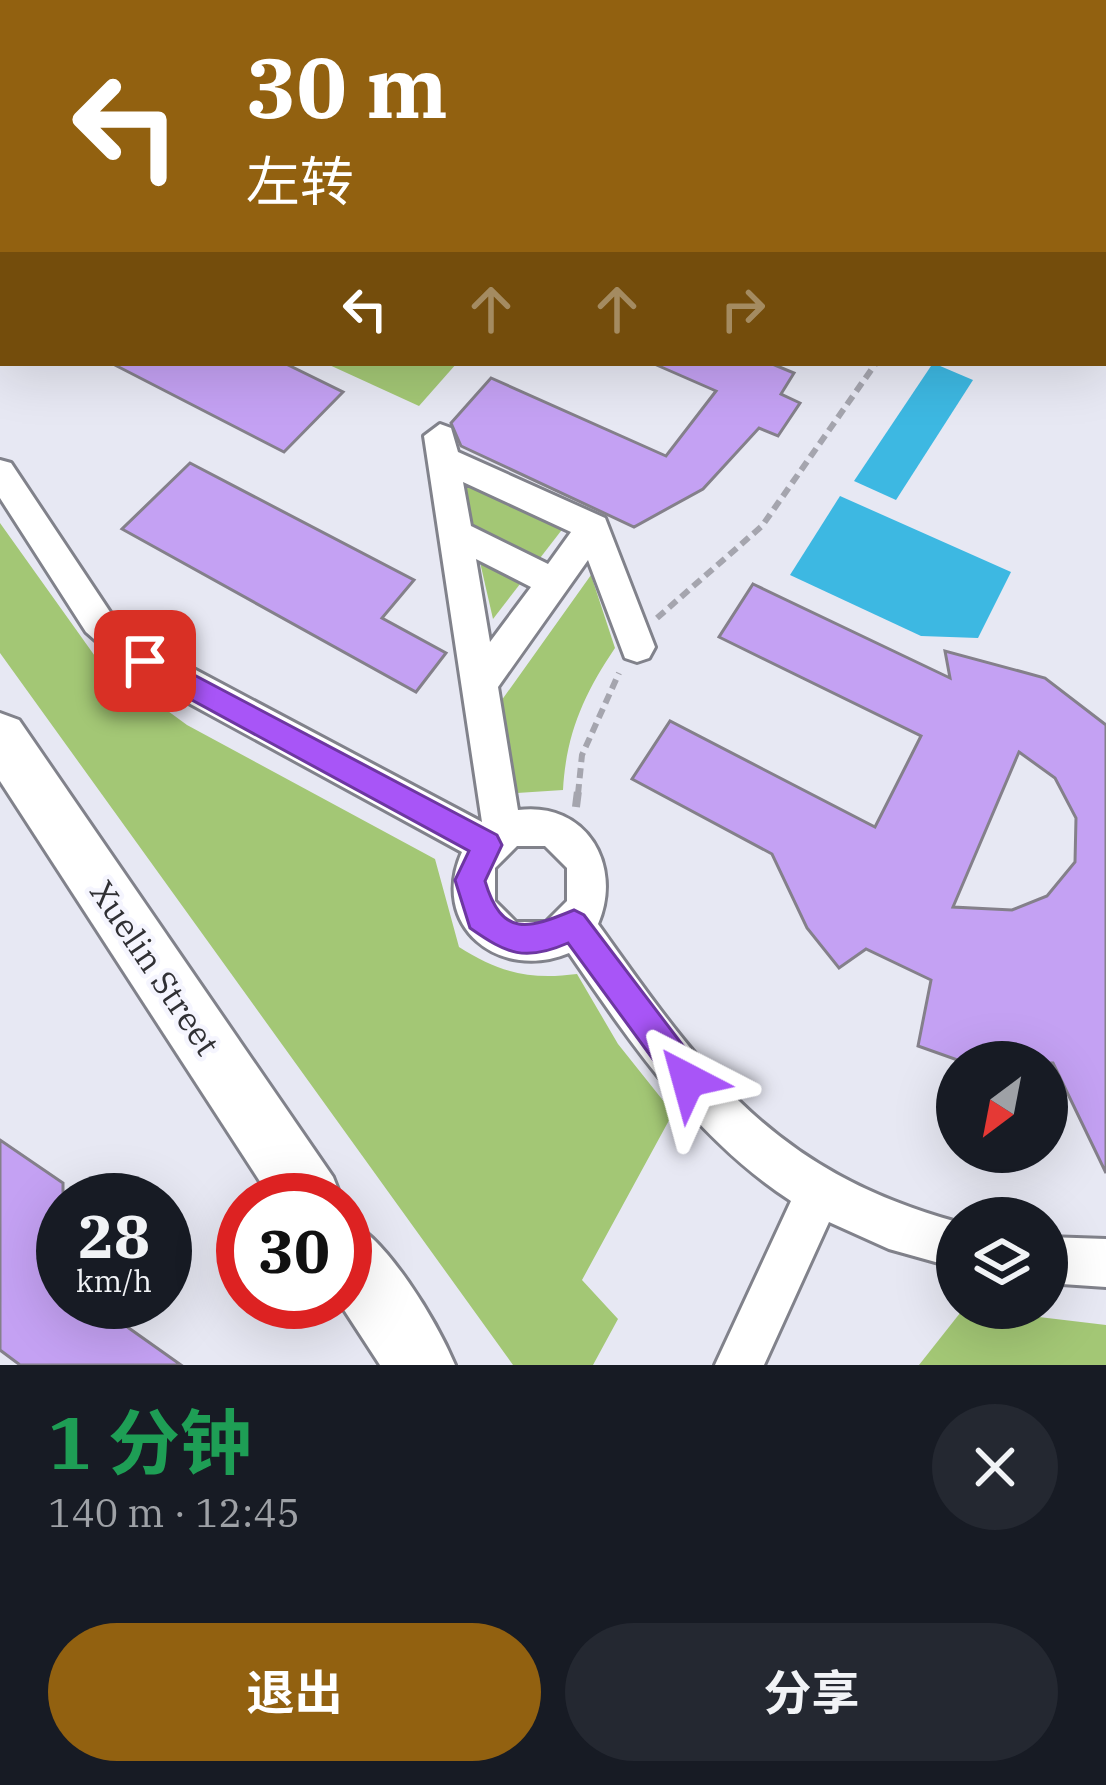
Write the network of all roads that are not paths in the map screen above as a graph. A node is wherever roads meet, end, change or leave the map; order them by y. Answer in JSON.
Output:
{"nodes":[{"id":1,"x":0,"y":472,"type":"edge"},
{"id":2,"x":593,"y":527,"type":"junction"},
{"id":3,"x":455,"y":533,"type":"junction"},
{"id":4,"x":554,"y":582,"type":"junction"},
{"id":5,"x":637,"y":646,"type":"road end"},
{"id":6,"x":479,"y":685,"type":"junction"},
{"id":7,"x":0,"y":736,"type":"edge"},
{"id":8,"x":495,"y":840,"type":"junction"},
{"id":9,"x":574,"y":925,"type":"junction"},
{"id":10,"x":292,"y":1173,"type":"edge"},
{"id":11,"x":817,"y":1196,"type":"junction"},
{"id":12,"x":936,"y":1240,"type":"edge"},
{"id":13,"x":1068,"y":1261,"type":"edge"},
{"id":14,"x":1106,"y":1263,"type":"edge"},
{"id":15,"x":372,"y":1293,"type":"edge"},
{"id":16,"x":420,"y":1365,"type":"edge"},
{"id":17,"x":739,"y":1365,"type":"edge"}],
"edges":[{"from":1,"to":8,"type":"street"},
{"from":2,"to":3,"type":"street"},
{"from":2,"to":4,"type":"street"},
{"from":2,"to":5,"type":"street"},
{"from":3,"to":4,"type":"street"},
{"from":3,"to":6,"type":"street"},
{"from":4,"to":6,"type":"street"},
{"from":6,"to":8,"type":"street"},
{"from":7,"to":10,"type":"main road","name":"Xuelin Street"},
{"from":8,"to":9,"type":"street"},
{"from":8,"to":9,"type":"street"},
{"from":9,"to":11,"type":"street"},
{"from":11,"to":12,"type":"street"},
{"from":11,"to":17,"type":"street"},
{"from":13,"to":14,"type":"street"},
{"from":15,"to":16,"type":"main road"}]}
